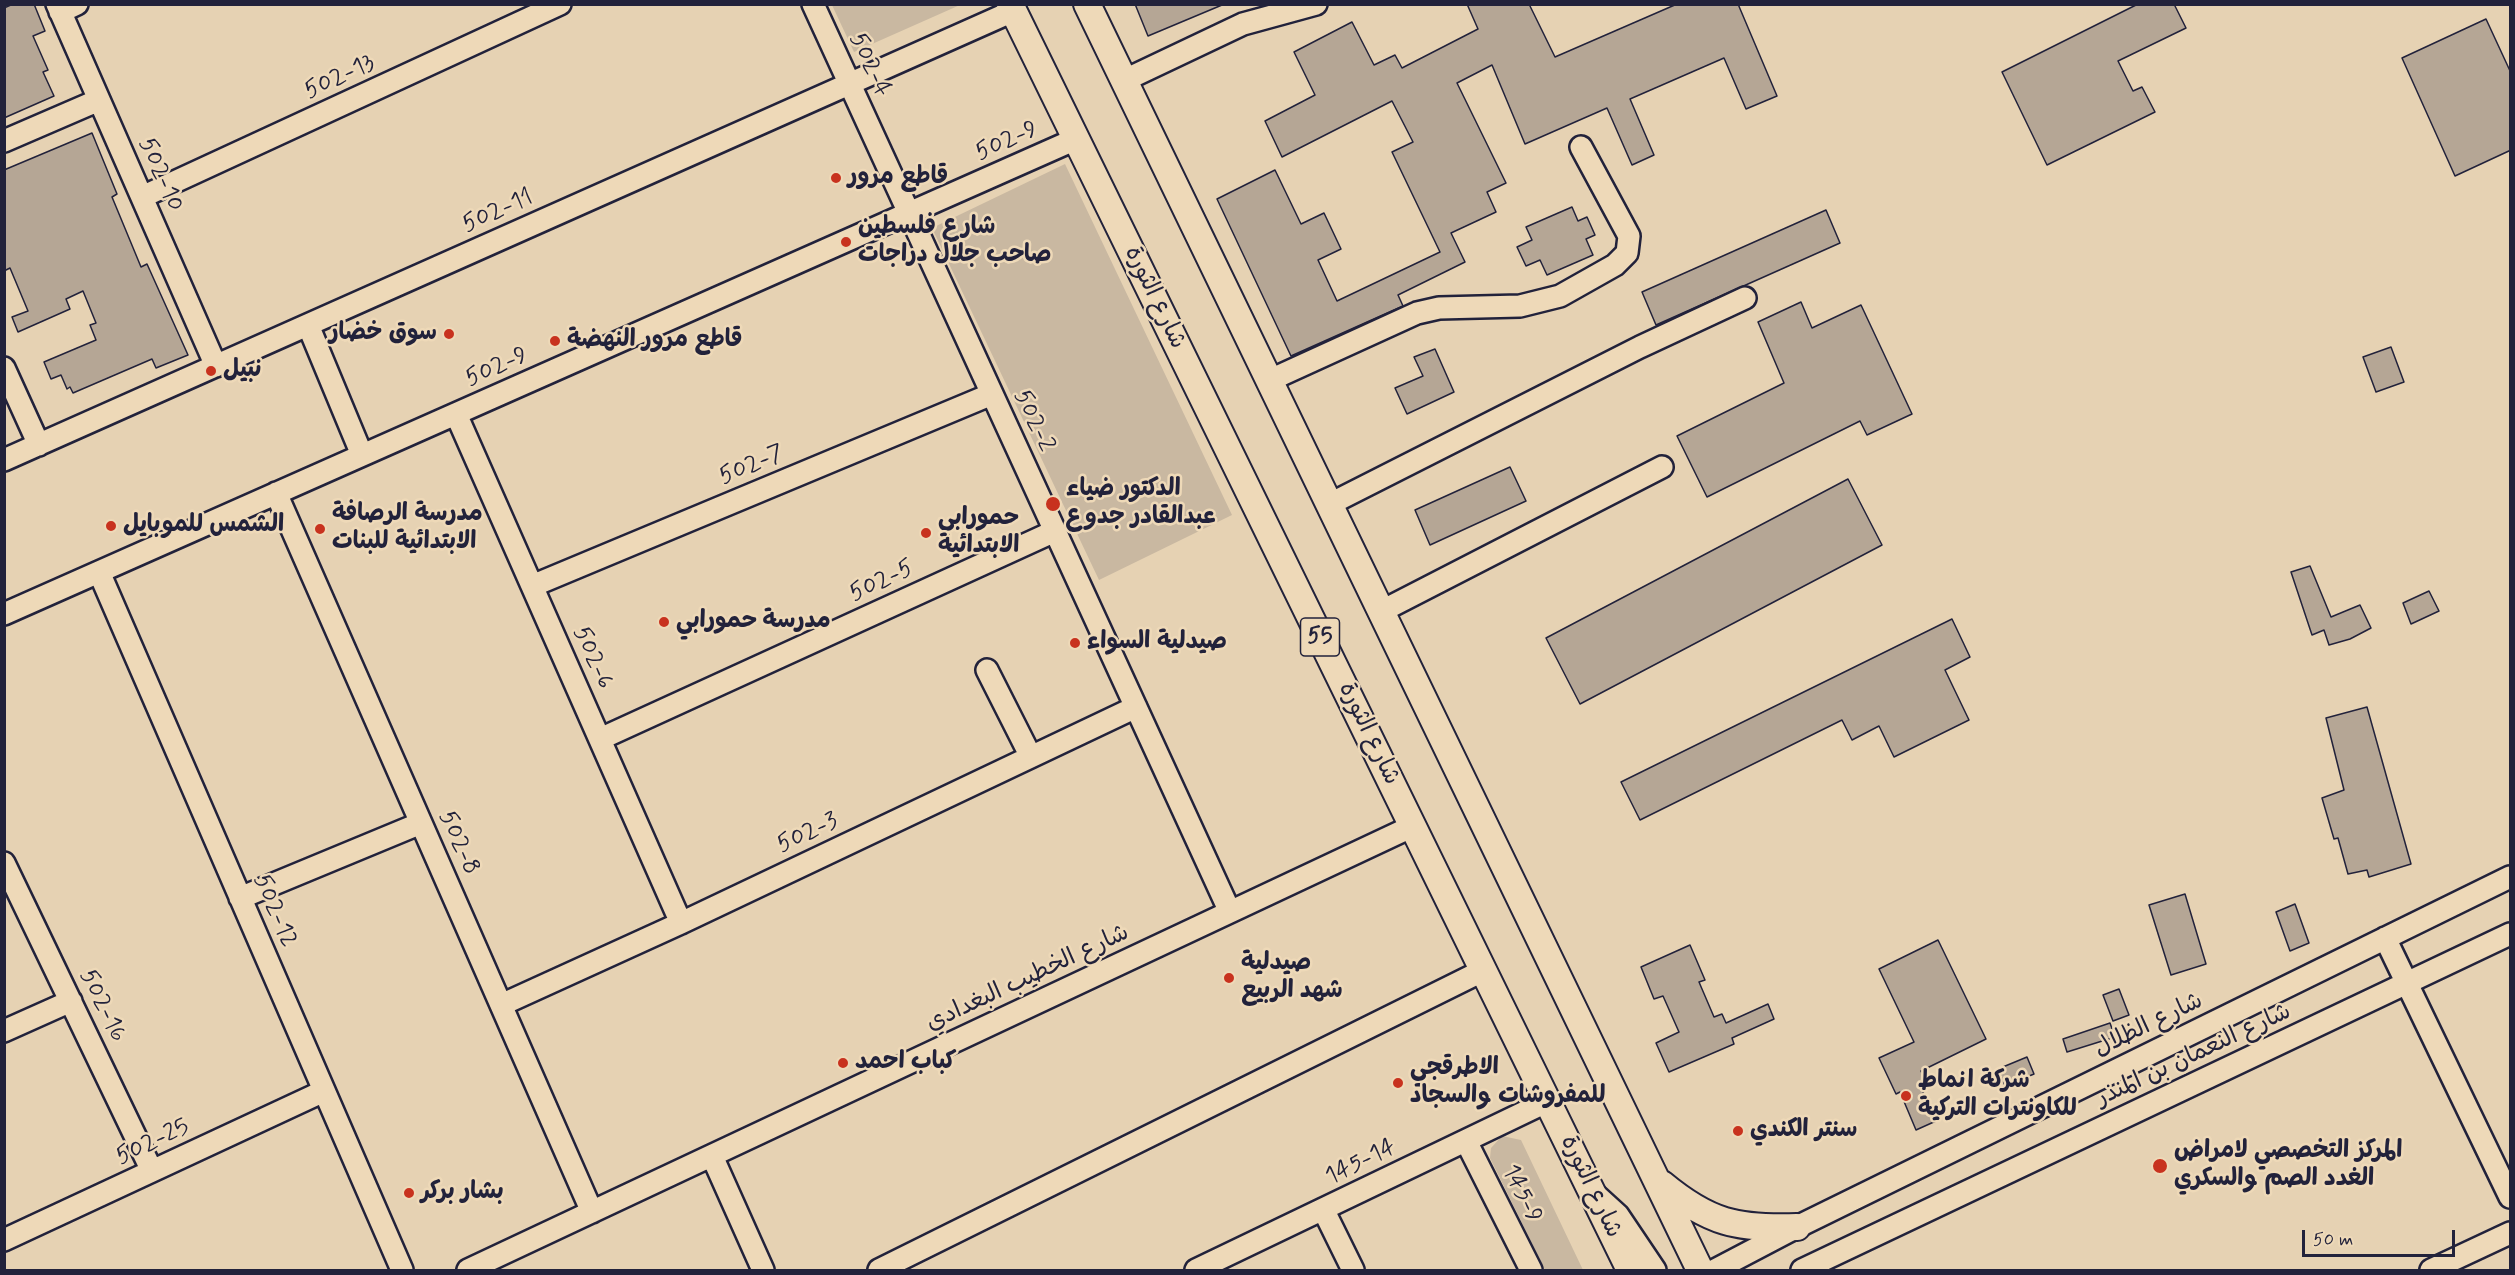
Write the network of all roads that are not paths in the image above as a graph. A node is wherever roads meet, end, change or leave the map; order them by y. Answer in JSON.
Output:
{"nodes":[{"id":1,"x":560,"y":4,"type":"edge"},
{"id":2,"x":813,"y":4,"type":"edge"},
{"id":3,"x":1088,"y":4,"type":"edge"},
{"id":4,"x":1316,"y":4,"type":"edge"},
{"id":5,"x":64,"y":7,"type":"edge"},
{"id":6,"x":1011,"y":8,"type":"edge"},
{"id":7,"x":1125,"y":80,"type":"junction"},
{"id":8,"x":850,"y":84,"type":"junction"},
{"id":9,"x":99,"y":100,"type":"junction"},
{"id":10,"x":1076,"y":139,"type":"junction"},
{"id":11,"x":4,"y":141,"type":"edge"},
{"id":12,"x":879,"y":147,"type":"joint"},
{"id":13,"x":1581,"y":147,"type":"dead end"},
{"id":14,"x":142,"y":198,"type":"junction"},
{"id":15,"x":909,"y":213,"type":"junction"},
{"id":16,"x":1745,"y":298,"type":"dead end"},
{"id":17,"x":308,"y":325,"type":"junction"},
{"id":18,"x":216,"y":366,"type":"junction"},
{"id":19,"x":4,"y":368,"type":"edge"},
{"id":20,"x":1268,"y":381,"type":"junction"},
{"id":21,"x":992,"y":394,"type":"junction"},
{"id":22,"x":456,"y":414,"type":"junction"},
{"id":23,"x":39,"y":445,"type":"junction"},
{"id":24,"x":362,"y":455,"type":"junction"},
{"id":25,"x":4,"y":460,"type":"edge"},
{"id":26,"x":1662,"y":467,"type":"dead end"},
{"id":27,"x":276,"y":494,"type":"junction"},
{"id":28,"x":1328,"y":505,"type":"junction"},
{"id":29,"x":1055,"y":531,"type":"junction"},
{"id":30,"x":99,"y":572,"type":"junction"},
{"id":31,"x":532,"y":586,"type":"junction"},
{"id":32,"x":5,"y":612,"type":"edge"},
{"id":33,"x":1380,"y":612,"type":"junction"},
{"id":34,"x":987,"y":670,"type":"dead end"},
{"id":35,"x":1136,"y":707,"type":"junction"},
{"id":36,"x":600,"y":739,"type":"junction"},
{"id":37,"x":1031,"y":757,"type":"junction"},
{"id":38,"x":421,"y":823,"type":"junction"},
{"id":39,"x":1413,"y":826,"type":"junction"},
{"id":40,"x":4,"y":864,"type":"edge"},
{"id":41,"x":2511,"y":877,"type":"edge"},
{"id":42,"x":240,"y":897,"type":"junction"},
{"id":43,"x":1230,"y":912,"type":"junction"},
{"id":44,"x":681,"y":923,"type":"junction"},
{"id":45,"x":2511,"y":934,"type":"edge"},
{"id":46,"x":2385,"y":938,"type":"junction"},
{"id":47,"x":1484,"y":970,"type":"junction"},
{"id":48,"x":2407,"y":984,"type":"junction"},
{"id":49,"x":71,"y":1001,"type":"junction"},
{"id":50,"x":501,"y":1005,"type":"junction"},
{"id":51,"x":4,"y":1031,"type":"edge"},
{"id":52,"x":324,"y":1091,"type":"junction"},
{"id":53,"x":1548,"y":1101,"type":"junction"},
{"id":54,"x":1466,"y":1141,"type":"junction"},
{"id":55,"x":712,"y":1156,"type":"junction"},
{"id":56,"x":152,"y":1171,"type":"junction"},
{"id":57,"x":1656,"y":1179,"type":"junction"},
{"id":58,"x":1593,"y":1193,"type":"junction"},
{"id":59,"x":2511,"y":1197,"type":"edge"},
{"id":60,"x":1323,"y":1209,"type":"junction"},
{"id":61,"x":592,"y":1212,"type":"junction"},
{"id":62,"x":1797,"y":1227,"type":"junction"},
{"id":63,"x":2511,"y":1233,"type":"edge"},
{"id":64,"x":4,"y":1240,"type":"edge"},
{"id":65,"x":402,"y":1270,"type":"edge"},
{"id":66,"x":468,"y":1270,"type":"edge"},
{"id":67,"x":763,"y":1270,"type":"edge"},
{"id":68,"x":879,"y":1270,"type":"edge"},
{"id":69,"x":1196,"y":1270,"type":"edge"},
{"id":70,"x":1353,"y":1270,"type":"edge"},
{"id":71,"x":1531,"y":1270,"type":"edge"},
{"id":72,"x":1630,"y":1270,"type":"edge"},
{"id":73,"x":1655,"y":1270,"type":"edge"},
{"id":74,"x":1700,"y":1270,"type":"edge"},
{"id":75,"x":1715,"y":1270,"type":"edge"},
{"id":76,"x":1802,"y":1270,"type":"edge"},
{"id":77,"x":2431,"y":1270,"type":"edge"}],
"edges":[{"from":1,"to":14,"type":"street","name":"502-13"},
{"from":2,"to":8,"type":"street","name":"502-4"},
{"from":3,"to":7,"type":"main road"},
{"from":4,"to":7,"type":"street"},
{"from":5,"to":9,"type":"street","name":"502-10"},
{"from":6,"to":8,"type":"street","name":"502-11"},
{"from":6,"to":10,"type":"main road","name":"شارع الثورة","number":"55"},
{"from":7,"to":20,"type":"main road"},
{"from":8,"to":12,"type":"street","name":"502-4"},
{"from":8,"to":17,"type":"street","name":"502-11"},
{"from":9,"to":11,"type":"street"},
{"from":9,"to":14,"type":"street","name":"502-10"},
{"from":10,"to":15,"type":"street","name":"502-9"},
{"from":10,"to":39,"type":"main road","name":"شارع الثورة","number":"55"},
{"from":12,"to":15,"type":"street","name":"502-2"},
{"from":13,"to":20,"type":"street"},
{"from":14,"to":18,"type":"street","name":"502-10"},
{"from":15,"to":21,"type":"street","name":"502-2"},
{"from":15,"to":22,"type":"street","name":"502-9"},
{"from":16,"to":28,"type":"street"},
{"from":17,"to":18,"type":"street","name":"502-11"},
{"from":17,"to":24,"type":"street"},
{"from":18,"to":23,"type":"street","name":"502-11"},
{"from":19,"to":23,"type":"street"},
{"from":20,"to":28,"type":"main road"},
{"from":21,"to":29,"type":"street","name":"502-2"},
{"from":21,"to":31,"type":"street","name":"502-7"},
{"from":22,"to":24,"type":"street","name":"502-9"},
{"from":22,"to":31,"type":"street","name":"502-6"},
{"from":23,"to":25,"type":"street","name":"502-11"},
{"from":24,"to":27,"type":"street","name":"502-9"},
{"from":26,"to":33,"type":"street"},
{"from":27,"to":30,"type":"street","name":"502-9"},
{"from":27,"to":38,"type":"street","name":"502-8"},
{"from":28,"to":33,"type":"main road"},
{"from":29,"to":35,"type":"street","name":"502-2"},
{"from":29,"to":36,"type":"street","name":"502-5"},
{"from":30,"to":32,"type":"street","name":"502-9"},
{"from":30,"to":42,"type":"street","name":"502-12"},
{"from":31,"to":36,"type":"street","name":"502-6"},
{"from":33,"to":57,"type":"main road"},
{"from":34,"to":37,"type":"street"},
{"from":35,"to":37,"type":"street","name":"502-3"},
{"from":35,"to":43,"type":"street","name":"502-2"},
{"from":36,"to":44,"type":"street","name":"502-6"},
{"from":37,"to":44,"type":"street","name":"502-3"},
{"from":38,"to":42,"type":"street"},
{"from":38,"to":50,"type":"street","name":"502-8"},
{"from":39,"to":43,"type":"street","name":"شارع الخطيب البغدادي"},
{"from":39,"to":47,"type":"main road","name":"شارع الثورة","number":"55"},
{"from":40,"to":49,"type":"street","name":"502-16"},
{"from":41,"to":46,"type":"street","name":"شارع الظلال"},
{"from":42,"to":52,"type":"street","name":"502-12"},
{"from":43,"to":55,"type":"street","name":"شارع الخطيب البغدادي"},
{"from":44,"to":50,"type":"street","name":"502-3"},
{"from":45,"to":48,"type":"street","name":"شارع النعمان بن المنذر"},
{"from":46,"to":48,"type":"street"},
{"from":46,"to":62,"type":"street","name":"شارع الظلال"},
{"from":47,"to":53,"type":"main road","name":"شارع الثورة","number":"55"},
{"from":47,"to":68,"type":"street"},
{"from":48,"to":59,"type":"street"},
{"from":48,"to":76,"type":"street","name":"شارع النعمان بن المنذر"},
{"from":49,"to":51,"type":"street"},
{"from":49,"to":56,"type":"street","name":"502-16"},
{"from":50,"to":61,"type":"street","name":"502-8"},
{"from":52,"to":56,"type":"street","name":"502-25"},
{"from":52,"to":65,"type":"street","name":"502-12"},
{"from":53,"to":54,"type":"street","name":"145-14"},
{"from":53,"to":58,"type":"main road","name":"شارع الثورة","number":"55"},
{"from":54,"to":60,"type":"street","name":"145-14"},
{"from":54,"to":71,"type":"street","name":"145-9"},
{"from":55,"to":61,"type":"street","name":"شارع الخطيب البغدادي"},
{"from":55,"to":67,"type":"street"},
{"from":56,"to":64,"type":"street","name":"502-25"},
{"from":57,"to":62,"type":"main road"},
{"from":57,"to":74,"type":"main road"},
{"from":58,"to":72,"type":"main road","name":"شارع الثورة","number":"55"},
{"from":58,"to":73,"type":"street"},
{"from":60,"to":69,"type":"street","name":"145-14"},
{"from":60,"to":70,"type":"street"},
{"from":61,"to":66,"type":"street","name":"شارع الخطيب البغدادي"},
{"from":62,"to":75,"type":"street","name":"شارع الظلال"},
{"from":63,"to":77,"type":"street"}]}
